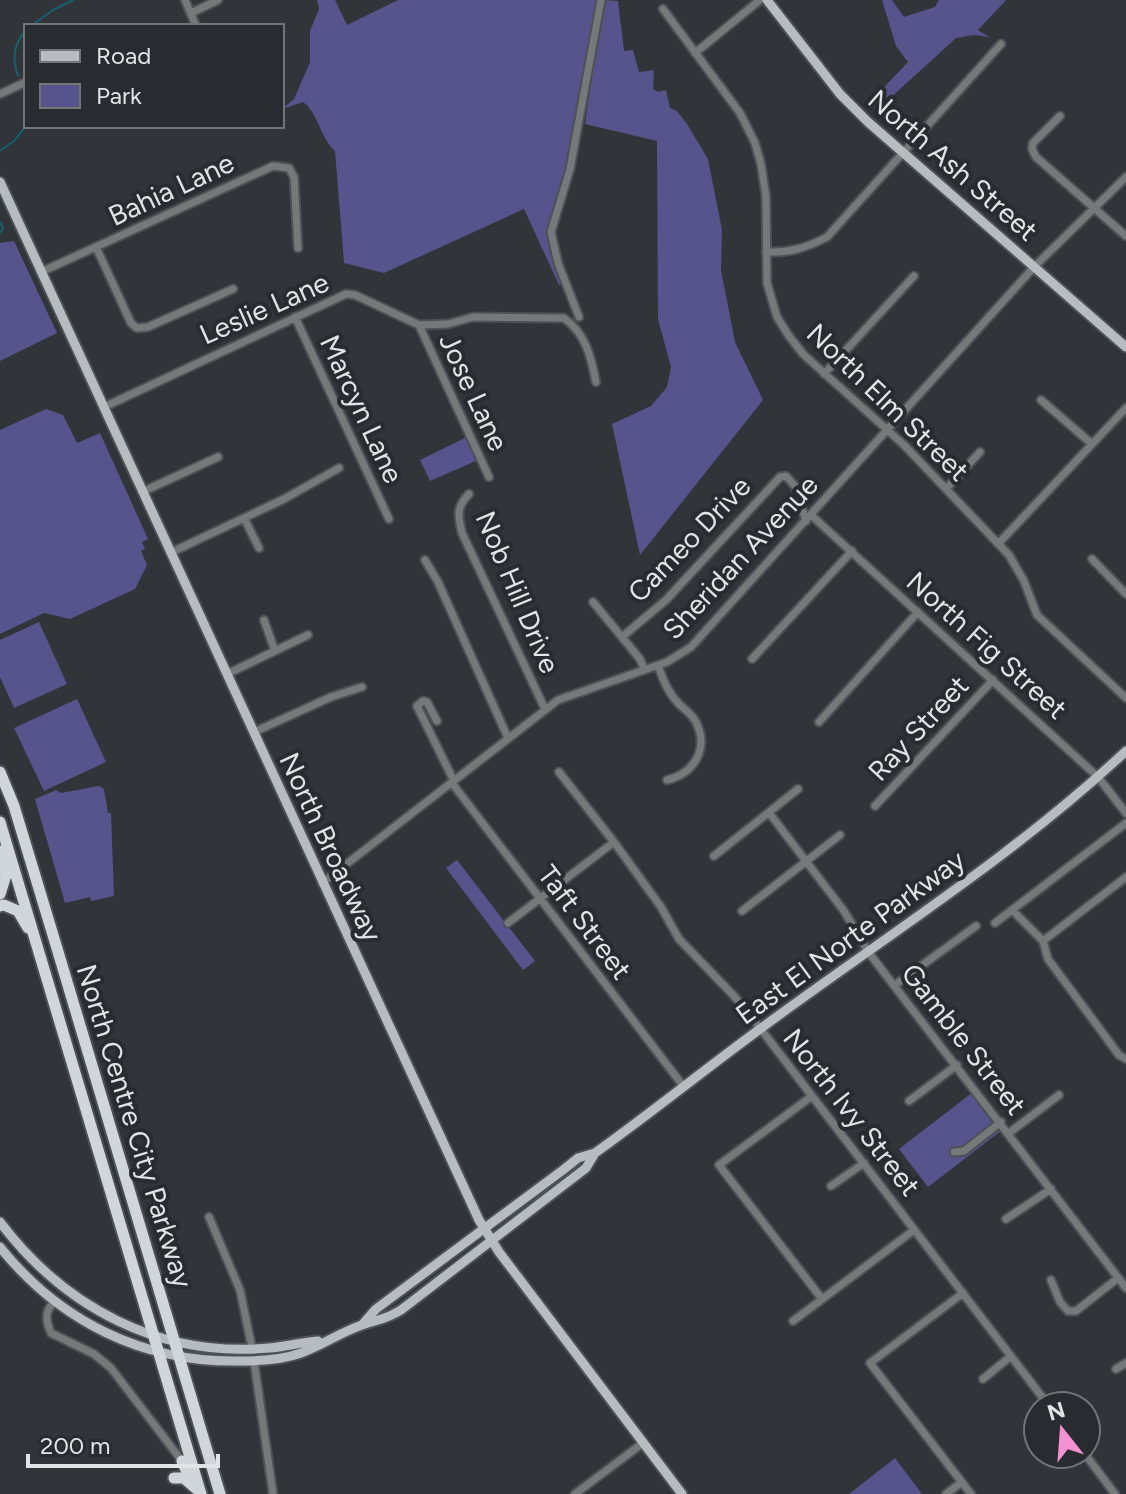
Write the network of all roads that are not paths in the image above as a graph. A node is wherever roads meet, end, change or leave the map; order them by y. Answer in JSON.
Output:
{"nodes":[{"id":1,"x":185,"y":0,"type":"edge"},
{"id":2,"x":218,"y":0,"type":"edge"},
{"id":3,"x":601,"y":0,"type":"edge"},
{"id":4,"x":760,"y":0,"type":"edge"},
{"id":5,"x":767,"y":0,"type":"edge"},
{"id":6,"x":663,"y":9,"type":"dead end"},
{"id":7,"x":191,"y":13,"type":"junction"},
{"id":8,"x":195,"y":24,"type":"edge"},
{"id":9,"x":1001,"y":44,"type":"dead end"},
{"id":10,"x":695,"y":53,"type":"junction"},
{"id":11,"x":24,"y":83,"type":"edge"},
{"id":12,"x":0,"y":94,"type":"edge"},
{"id":13,"x":1060,"y":116,"type":"dead end"},
{"id":14,"x":905,"y":152,"type":"junction"},
{"id":15,"x":1126,"y":177,"type":"edge"},
{"id":16,"x":0,"y":182,"type":"edge"},
{"id":17,"x":1095,"y":208,"type":"junction"},
{"id":18,"x":1126,"y":236,"type":"edge"},
{"id":19,"x":96,"y":247,"type":"junction"},
{"id":20,"x":298,"y":248,"type":"dead end"},
{"id":21,"x":766,"y":252,"type":"junction"},
{"id":22,"x":1035,"y":266,"type":"junction"},
{"id":23,"x":41,"y":272,"type":"junction"},
{"id":24,"x":914,"y":276,"type":"dead end"},
{"id":25,"x":233,"y":289,"type":"dead end"},
{"id":26,"x":295,"y":317,"type":"junction"},
{"id":27,"x":579,"y":317,"type":"dead end"},
{"id":28,"x":419,"y":325,"type":"junction"},
{"id":29,"x":1126,"y":347,"type":"edge"},
{"id":30,"x":824,"y":374,"type":"junction"},
{"id":31,"x":596,"y":382,"type":"dead end"},
{"id":32,"x":1041,"y":400,"type":"dead end"},
{"id":33,"x":104,"y":407,"type":"junction"},
{"id":34,"x":1126,"y":408,"type":"edge"},
{"id":35,"x":886,"y":431,"type":"junction"},
{"id":36,"x":1092,"y":444,"type":"junction"},
{"id":37,"x":980,"y":452,"type":"dead end"},
{"id":38,"x":218,"y":457,"type":"dead end"},
{"id":39,"x":339,"y":468,"type":"dead end"},
{"id":40,"x":489,"y":477,"type":"dead end"},
{"id":41,"x":947,"y":488,"type":"junction"},
{"id":42,"x":142,"y":492,"type":"junction"},
{"id":43,"x":469,"y":494,"type":"dead end"},
{"id":44,"x":244,"y":518,"type":"junction"},
{"id":45,"x":809,"y":518,"type":"junction"},
{"id":46,"x":389,"y":519,"type":"dead end"},
{"id":47,"x":998,"y":544,"type":"junction"},
{"id":48,"x":259,"y":548,"type":"dead end"},
{"id":49,"x":852,"y":551,"type":"junction"},
{"id":50,"x":170,"y":553,"type":"junction"},
{"id":51,"x":1092,"y":559,"type":"dead end"},
{"id":52,"x":425,"y":560,"type":"dead end"},
{"id":53,"x":1126,"y":594,"type":"edge"},
{"id":54,"x":593,"y":602,"type":"dead end"},
{"id":55,"x":918,"y":612,"type":"junction"},
{"id":56,"x":264,"y":620,"type":"dead end"},
{"id":57,"x":308,"y":635,"type":"dead end"},
{"id":58,"x":622,"y":637,"type":"junction"},
{"id":59,"x":275,"y":651,"type":"junction"},
{"id":60,"x":752,"y":659,"type":"dead end"},
{"id":61,"x":658,"y":665,"type":"junction"},
{"id":62,"x":644,"y":669,"type":"junction"},
{"id":63,"x":227,"y":674,"type":"junction"},
{"id":64,"x":993,"y":680,"type":"junction"},
{"id":65,"x":362,"y":687,"type":"dead end"},
{"id":66,"x":1126,"y":698,"type":"edge"},
{"id":67,"x":545,"y":709,"type":"junction"},
{"id":68,"x":437,"y":721,"type":"dead end"},
{"id":69,"x":819,"y":722,"type":"dead end"},
{"id":70,"x":254,"y":732,"type":"junction"},
{"id":71,"x":508,"y":738,"type":"junction"},
{"id":72,"x":1126,"y":751,"type":"edge"},
{"id":73,"x":0,"y":772,"type":"edge"},
{"id":74,"x":559,"y":772,"type":"dead end"},
{"id":75,"x":1098,"y":777,"type":"junction"},
{"id":76,"x":667,"y":780,"type":"dead end"},
{"id":77,"x":453,"y":782,"type":"junction"},
{"id":78,"x":798,"y":789,"type":"dead end"},
{"id":79,"x":875,"y":806,"type":"dead end"},
{"id":80,"x":1126,"y":813,"type":"edge"},
{"id":81,"x":770,"y":814,"type":"junction"},
{"id":82,"x":0,"y":822,"type":"edge"},
{"id":83,"x":1126,"y":823,"type":"edge"},
{"id":84,"x":840,"y":835,"type":"dead end"},
{"id":85,"x":614,"y":842,"type":"junction"},
{"id":86,"x":0,"y":851,"type":"edge"},
{"id":87,"x":714,"y":856,"type":"dead end"},
{"id":88,"x":806,"y":860,"type":"junction"},
{"id":89,"x":1126,"y":877,"type":"edge"},
{"id":90,"x":322,"y":883,"type":"junction"},
{"id":91,"x":0,"y":894,"type":"edge"},
{"id":92,"x":540,"y":898,"type":"junction"},
{"id":93,"x":0,"y":906,"type":"edge"},
{"id":94,"x":1012,"y":910,"type":"junction"},
{"id":95,"x":742,"y":911,"type":"dead end"},
{"id":96,"x":508,"y":923,"type":"dead end"},
{"id":97,"x":995,"y":923,"type":"dead end"},
{"id":98,"x":976,"y":926,"type":"dead end"},
{"id":99,"x":1043,"y":941,"type":"junction"},
{"id":100,"x":38,"y":946,"type":"junction"},
{"id":101,"x":869,"y":953,"type":"junction"},
{"id":102,"x":895,"y":985,"type":"junction"},
{"id":103,"x":760,"y":1028,"type":"junction"},
{"id":104,"x":1126,"y":1059,"type":"edge"},
{"id":105,"x":957,"y":1065,"type":"junction"},
{"id":106,"x":684,"y":1087,"type":"junction"},
{"id":107,"x":1059,"y":1095,"type":"dead end"},
{"id":108,"x":812,"y":1096,"type":"junction"},
{"id":109,"x":909,"y":1101,"type":"dead end"},
{"id":110,"x":1001,"y":1122,"type":"junction"},
{"id":111,"x":1009,"y":1133,"type":"junction"},
{"id":112,"x":954,"y":1152,"type":"dead end"},
{"id":113,"x":595,"y":1153,"type":"junction"},
{"id":114,"x":864,"y":1163,"type":"junction"},
{"id":115,"x":831,"y":1186,"type":"dead end"},
{"id":116,"x":1051,"y":1189,"type":"junction"},
{"id":117,"x":209,"y":1217,"type":"dead end"},
{"id":118,"x":1006,"y":1219,"type":"dead end"},
{"id":119,"x":0,"y":1222,"type":"edge"},
{"id":120,"x":484,"y":1229,"type":"junction"},
{"id":121,"x":914,"y":1230,"type":"junction"},
{"id":122,"x":492,"y":1241,"type":"junction"},
{"id":123,"x":0,"y":1247,"type":"edge"},
{"id":124,"x":1118,"y":1278,"type":"junction"},
{"id":125,"x":1051,"y":1280,"type":"dead end"},
{"id":126,"x":1126,"y":1288,"type":"edge"},
{"id":127,"x":963,"y":1293,"type":"junction"},
{"id":128,"x":822,"y":1299,"type":"junction"},
{"id":129,"x":54,"y":1302,"type":"junction"},
{"id":130,"x":793,"y":1321,"type":"dead end"},
{"id":131,"x":362,"y":1325,"type":"junction"},
{"id":132,"x":154,"y":1335,"type":"junction"},
{"id":133,"x":321,"y":1341,"type":"junction"},
{"id":134,"x":174,"y":1342,"type":"junction"},
{"id":135,"x":252,"y":1348,"type":"junction"},
{"id":136,"x":160,"y":1353,"type":"junction"},
{"id":137,"x":1011,"y":1356,"type":"junction"},
{"id":138,"x":179,"y":1358,"type":"junction"},
{"id":139,"x":254,"y":1361,"type":"junction"},
{"id":140,"x":1126,"y":1363,"type":"edge"},
{"id":141,"x":1116,"y":1369,"type":"dead end"},
{"id":142,"x":983,"y":1379,"type":"dead end"},
{"id":143,"x":1037,"y":1390,"type":"edge"},
{"id":144,"x":643,"y":1443,"type":"junction"},
{"id":145,"x":182,"y":1461,"type":"joint"},
{"id":146,"x":1097,"y":1470,"type":"edge"},
{"id":147,"x":174,"y":1478,"type":"dead end"},
{"id":148,"x":962,"y":1482,"type":"junction"},
{"id":149,"x":198,"y":1490,"type":"edge"},
{"id":150,"x":220,"y":1494,"type":"edge"},
{"id":151,"x":273,"y":1494,"type":"edge"},
{"id":152,"x":575,"y":1494,"type":"edge"},
{"id":153,"x":682,"y":1494,"type":"edge"},
{"id":154,"x":946,"y":1494,"type":"edge"},
{"id":155,"x":971,"y":1494,"type":"edge"},
{"id":156,"x":1115,"y":1494,"type":"edge"}],
"edges":[{"from":1,"to":7,"type":"street"},
{"from":2,"to":7,"type":"street"},
{"from":3,"to":27,"type":"street"},
{"from":4,"to":10,"type":"street"},
{"from":5,"to":14,"type":"main road","name":"North Ash Street"},
{"from":6,"to":10,"type":"street","name":"North Elm Street"},
{"from":7,"to":8,"type":"street"},
{"from":9,"to":14,"type":"street"},
{"from":10,"to":21,"type":"street","name":"North Elm Street"},
{"from":11,"to":12,"type":"street"},
{"from":13,"to":17,"type":"street"},
{"from":14,"to":21,"type":"street"},
{"from":14,"to":22,"type":"main road","name":"North Ash Street"},
{"from":15,"to":17,"type":"street","name":"Sheridan Avenue"},
{"from":16,"to":23,"type":"main road","name":"North Broadway"},
{"from":17,"to":18,"type":"street"},
{"from":17,"to":22,"type":"street","name":"Sheridan Avenue"},
{"from":19,"to":20,"type":"street","name":"Bahia Lane"},
{"from":19,"to":23,"type":"street","name":"Bahia Lane"},
{"from":19,"to":25,"type":"street"},
{"from":21,"to":30,"type":"street","name":"North Elm Street"},
{"from":22,"to":29,"type":"main road","name":"North Ash Street"},
{"from":22,"to":35,"type":"street","name":"Sheridan Avenue"},
{"from":23,"to":33,"type":"main road","name":"North Broadway"},
{"from":24,"to":30,"type":"street"},
{"from":26,"to":28,"type":"street","name":"Leslie Lane"},
{"from":26,"to":33,"type":"street","name":"Leslie Lane"},
{"from":26,"to":46,"type":"street","name":"Marcyn Lane"},
{"from":28,"to":31,"type":"street"},
{"from":28,"to":40,"type":"street","name":"Jose Lane"},
{"from":30,"to":35,"type":"street","name":"North Elm Street"},
{"from":32,"to":36,"type":"street"},
{"from":33,"to":42,"type":"main road","name":"North Broadway"},
{"from":34,"to":36,"type":"street"},
{"from":35,"to":41,"type":"street","name":"North Elm Street"},
{"from":35,"to":45,"type":"street","name":"Sheridan Avenue"},
{"from":36,"to":47,"type":"street"},
{"from":37,"to":41,"type":"street"},
{"from":38,"to":42,"type":"street"},
{"from":39,"to":44,"type":"street"},
{"from":41,"to":47,"type":"street","name":"North Elm Street"},
{"from":42,"to":50,"type":"main road","name":"North Broadway"},
{"from":43,"to":67,"type":"street","name":"Nob Hill Drive"},
{"from":44,"to":48,"type":"street"},
{"from":44,"to":50,"type":"street"},
{"from":45,"to":49,"type":"street","name":"North Fig Street"},
{"from":45,"to":58,"type":"street","name":"Cameo Drive"},
{"from":45,"to":61,"type":"street","name":"Sheridan Avenue"},
{"from":47,"to":66,"type":"street","name":"North Elm Street"},
{"from":49,"to":55,"type":"street","name":"North Fig Street"},
{"from":49,"to":60,"type":"street"},
{"from":50,"to":63,"type":"main road","name":"North Broadway"},
{"from":51,"to":53,"type":"street"},
{"from":52,"to":71,"type":"street"},
{"from":54,"to":58,"type":"street"},
{"from":55,"to":64,"type":"street","name":"North Fig Street"},
{"from":55,"to":69,"type":"street"},
{"from":56,"to":59,"type":"street"},
{"from":57,"to":59,"type":"street"},
{"from":58,"to":62,"type":"street"},
{"from":59,"to":63,"type":"street"},
{"from":61,"to":62,"type":"street","name":"Sheridan Avenue"},
{"from":61,"to":76,"type":"street"},
{"from":62,"to":67,"type":"street","name":"Sheridan Avenue"},
{"from":63,"to":70,"type":"main road","name":"North Broadway"},
{"from":64,"to":75,"type":"street","name":"North Fig Street"},
{"from":64,"to":79,"type":"street","name":"Ray Street"},
{"from":65,"to":70,"type":"street"},
{"from":67,"to":71,"type":"street","name":"Sheridan Avenue"},
{"from":68,"to":77,"type":"street","name":"Taft Street"},
{"from":70,"to":90,"type":"main road","name":"North Broadway"},
{"from":71,"to":77,"type":"street","name":"Sheridan Avenue"},
{"from":72,"to":75,"type":"main road","name":"East El Norte Parkway"},
{"from":73,"to":134,"type":"highway","name":"North Centre City Parkway"},
{"from":74,"to":85,"type":"street","name":"North Ivy Street"},
{"from":75,"to":80,"type":"street","name":"North Fig Street"},
{"from":75,"to":101,"type":"main road","name":"East El Norte Parkway"},
{"from":77,"to":90,"type":"street","name":"Sheridan Avenue"},
{"from":77,"to":92,"type":"street","name":"Taft Street"},
{"from":78,"to":81,"type":"street"},
{"from":81,"to":87,"type":"street"},
{"from":81,"to":88,"type":"street","name":"Gamble Street"},
{"from":82,"to":100,"type":"highway","name":"North Centre City Parkway"},
{"from":83,"to":94,"type":"street"},
{"from":84,"to":88,"type":"street"},
{"from":85,"to":92,"type":"street"},
{"from":85,"to":103,"type":"street","name":"North Ivy Street"},
{"from":86,"to":91,"type":"highway"},
{"from":88,"to":95,"type":"street"},
{"from":88,"to":101,"type":"street","name":"Gamble Street"},
{"from":89,"to":99,"type":"street"},
{"from":90,"to":120,"type":"main road","name":"North Broadway"},
{"from":92,"to":96,"type":"street"},
{"from":92,"to":106,"type":"street","name":"Taft Street"},
{"from":93,"to":100,"type":"highway"},
{"from":94,"to":97,"type":"street"},
{"from":94,"to":99,"type":"street"},
{"from":98,"to":102,"type":"street"},
{"from":99,"to":104,"type":"street"},
{"from":100,"to":132,"type":"highway","name":"North Centre City Parkway"},
{"from":101,"to":102,"type":"street","name":"Gamble Street"},
{"from":101,"to":103,"type":"main road","name":"East El Norte Parkway"},
{"from":102,"to":105,"type":"street","name":"Gamble Street"},
{"from":103,"to":106,"type":"main road","name":"East El Norte Parkway"},
{"from":103,"to":108,"type":"street","name":"North Ivy Street"},
{"from":105,"to":109,"type":"street"},
{"from":105,"to":110,"type":"street","name":"Gamble Street"},
{"from":106,"to":113,"type":"main road","name":"East El Norte Parkway"},
{"from":107,"to":111,"type":"street"},
{"from":108,"to":114,"type":"street","name":"North Ivy Street"},
{"from":108,"to":128,"type":"street"},
{"from":110,"to":111,"type":"street","name":"Gamble Street"},
{"from":110,"to":112,"type":"street"},
{"from":111,"to":116,"type":"street","name":"Gamble Street"},
{"from":113,"to":120,"type":"main road","name":"East El Norte Parkway"},
{"from":113,"to":122,"type":"main road","name":"East El Norte Parkway"},
{"from":114,"to":115,"type":"street"},
{"from":114,"to":121,"type":"street","name":"North Ivy Street"},
{"from":116,"to":118,"type":"street"},
{"from":116,"to":124,"type":"street","name":"Gamble Street"},
{"from":117,"to":135,"type":"street"},
{"from":119,"to":132,"type":"main road"},
{"from":120,"to":122,"type":"main road","name":"North Broadway"},
{"from":120,"to":131,"type":"main road","name":"East El Norte Parkway"},
{"from":121,"to":127,"type":"street","name":"North Ivy Street"},
{"from":121,"to":128,"type":"street"},
{"from":122,"to":131,"type":"main road","name":"East El Norte Parkway"},
{"from":122,"to":144,"type":"main road","name":"North Broadway"},
{"from":123,"to":129,"type":"main road","name":"East El Norte Parkway"},
{"from":124,"to":125,"type":"street"},
{"from":124,"to":126,"type":"street","name":"Gamble Street"},
{"from":127,"to":137,"type":"street","name":"North Ivy Street"},
{"from":127,"to":148,"type":"street"},
{"from":128,"to":130,"type":"street"},
{"from":129,"to":136,"type":"main road","name":"East El Norte Parkway"},
{"from":129,"to":145,"type":"street"},
{"from":131,"to":133,"type":"main road","name":"East El Norte Parkway"},
{"from":132,"to":134,"type":"main road"},
{"from":132,"to":136,"type":"highway","name":"North Centre City Parkway"},
{"from":133,"to":135,"type":"main road"},
{"from":133,"to":139,"type":"main road","name":"East El Norte Parkway"},
{"from":134,"to":135,"type":"main road"},
{"from":134,"to":138,"type":"highway","name":"North Centre City Parkway"},
{"from":136,"to":138,"type":"main road","name":"East El Norte Parkway"},
{"from":136,"to":149,"type":"highway","name":"North Centre City Parkway"},
{"from":137,"to":142,"type":"street"},
{"from":137,"to":143,"type":"street","name":"North Ivy Street"},
{"from":138,"to":139,"type":"main road","name":"East El Norte Parkway"},
{"from":138,"to":150,"type":"highway","name":"North Centre City Parkway"},
{"from":139,"to":151,"type":"street"},
{"from":140,"to":141,"type":"street"},
{"from":144,"to":152,"type":"street"},
{"from":144,"to":153,"type":"main road","name":"North Broadway"},
{"from":145,"to":149,"type":"highway"},
{"from":146,"to":156,"type":"street"},
{"from":147,"to":149,"type":"highway"},
{"from":148,"to":154,"type":"street"},
{"from":148,"to":155,"type":"street"}]}
